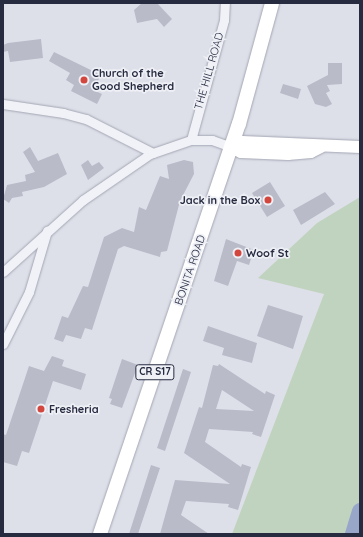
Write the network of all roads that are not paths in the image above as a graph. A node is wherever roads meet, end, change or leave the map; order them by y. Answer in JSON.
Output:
{"nodes":[{"id":1,"x":225,"y":3,"type":"edge"},
{"id":2,"x":272,"y":3,"type":"edge"},
{"id":3,"x":3,"y":104,"type":"edge"},
{"id":4,"x":191,"y":140,"type":"junction"},
{"id":5,"x":231,"y":147,"type":"junction"},
{"id":6,"x":360,"y":147,"type":"edge"},
{"id":7,"x":153,"y":153,"type":"junction"},
{"id":8,"x":48,"y":231,"type":"junction"},
{"id":9,"x":3,"y":272,"type":"edge"},
{"id":10,"x":3,"y":344,"type":"edge"},
{"id":11,"x":100,"y":534,"type":"edge"}],
"edges":[{"from":1,"to":4,"type":"street","name":"THE HILL ROAD"},
{"from":2,"to":5,"type":"main road","name":"BONITA ROAD","number":"CR S17"},
{"from":3,"to":7,"type":"street"},
{"from":4,"to":5,"type":"street"},
{"from":4,"to":7,"type":"street"},
{"from":5,"to":6,"type":"main road"},
{"from":5,"to":11,"type":"main road","name":"BONITA ROAD","number":"CR S17"},
{"from":7,"to":8,"type":"street"},
{"from":8,"to":9,"type":"street"},
{"from":8,"to":10,"type":"street"}]}
